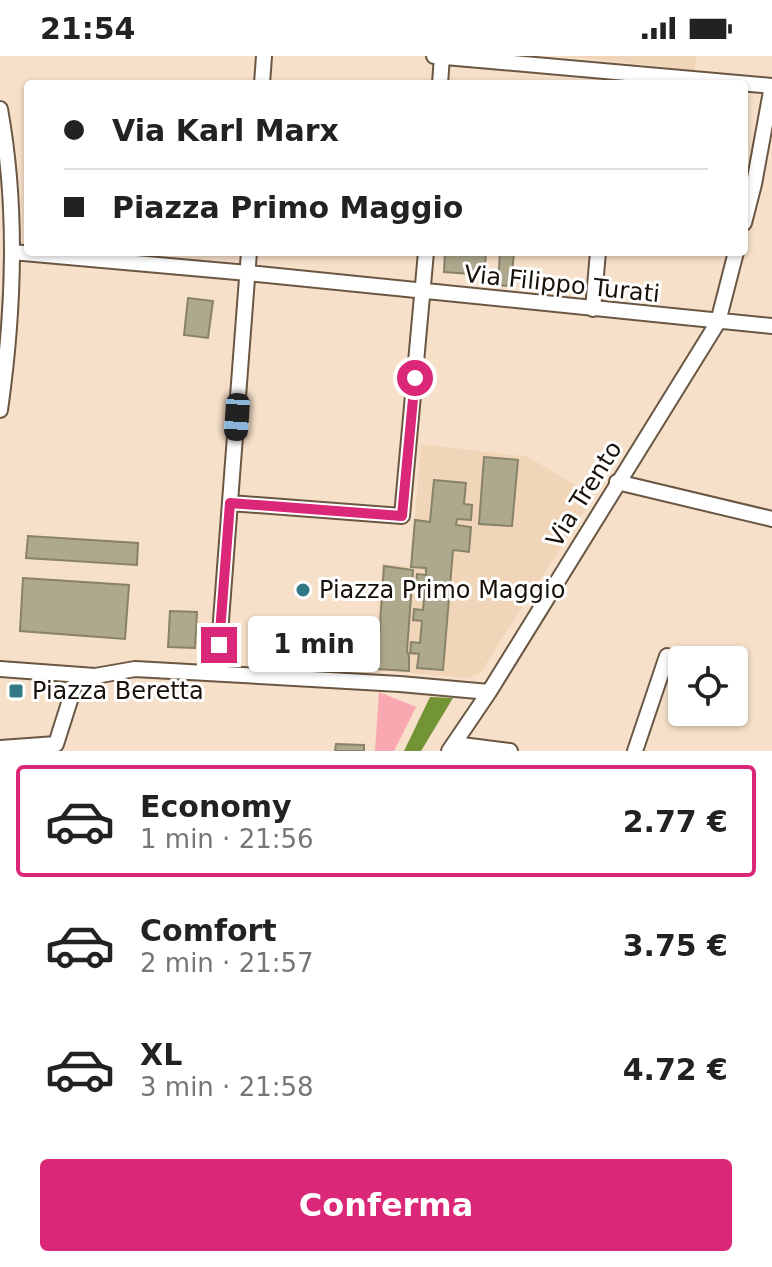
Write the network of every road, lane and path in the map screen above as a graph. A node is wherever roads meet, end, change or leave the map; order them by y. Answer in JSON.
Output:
{"nodes":[{"id":1,"x":264,"y":56,"type":"edge"},
{"id":2,"x":434,"y":56,"type":"edge"},
{"id":3,"x":442,"y":56,"type":"edge"},
{"id":4,"x":615,"y":78,"type":"edge"},
{"id":5,"x":262,"y":80,"type":"edge"},
{"id":6,"x":440,"y":80,"type":"edge"},
{"id":7,"x":654,"y":80,"type":"edge"},
{"id":8,"x":748,"y":85,"type":"edge"},
{"id":9,"x":772,"y":86,"type":"edge"},
{"id":10,"x":0,"y":109,"type":"edge"},
{"id":11,"x":748,"y":207,"type":"edge"},
{"id":12,"x":12,"y":252,"type":"junction"},
{"id":13,"x":24,"y":253,"type":"edge"},
{"id":14,"x":57,"y":256,"type":"edge"},
{"id":15,"x":249,"y":256,"type":"edge"},
{"id":16,"x":426,"y":256,"type":"edge"},
{"id":17,"x":598,"y":256,"type":"edge"},
{"id":18,"x":735,"y":256,"type":"edge"},
{"id":19,"x":248,"y":273,"type":"junction"},
{"id":20,"x":423,"y":292,"type":"junction"},
{"id":21,"x":593,"y":309,"type":"junction"},
{"id":22,"x":718,"y":322,"type":"junction"},
{"id":23,"x":772,"y":326,"type":"edge"},
{"id":24,"x":5,"y":344,"type":"edge"},
{"id":25,"x":0,"y":410,"type":"edge"},
{"id":26,"x":617,"y":482,"type":"junction"},
{"id":27,"x":230,"y":503,"type":"junction"},
{"id":28,"x":772,"y":519,"type":"edge"},
{"id":29,"x":667,"y":656,"type":"dead end"},
{"id":30,"x":0,"y":669,"type":"edge"},
{"id":31,"x":217,"y":673,"type":"junction"},
{"id":32,"x":78,"y":675,"type":"junction"},
{"id":33,"x":489,"y":692,"type":"junction"},
{"id":34,"x":0,"y":748,"type":"edge"},
{"id":35,"x":451,"y":748,"type":"edge"},
{"id":36,"x":510,"y":751,"type":"edge"},
{"id":37,"x":635,"y":751,"type":"edge"}],
"edges":[{"from":1,"to":5,"type":"street"},
{"from":2,"to":3,"type":"street"},
{"from":3,"to":4,"type":"street"},
{"from":3,"to":6,"type":"street"},
{"from":4,"to":7,"type":"street"},
{"from":8,"to":9,"type":"street"},
{"from":9,"to":11,"type":"street"},
{"from":10,"to":12,"type":"street"},
{"from":12,"to":13,"type":"street","name":"Via Filippo Turati"},
{"from":12,"to":24,"type":"street"},
{"from":14,"to":19,"type":"street","name":"Via Filippo Turati"},
{"from":15,"to":19,"type":"street"},
{"from":16,"to":20,"type":"street"},
{"from":17,"to":21,"type":"street"},
{"from":18,"to":22,"type":"street","name":"Via Trento"},
{"from":19,"to":20,"type":"street","name":"Via Filippo Turati"},
{"from":19,"to":27,"type":"street"},
{"from":20,"to":21,"type":"street","name":"Via Filippo Turati"},
{"from":20,"to":27,"type":"street"},
{"from":21,"to":22,"type":"street","name":"Via Filippo Turati"},
{"from":22,"to":23,"type":"street","name":"Via Filippo Turati"},
{"from":22,"to":26,"type":"street","name":"Via Trento"},
{"from":24,"to":25,"type":"street"},
{"from":26,"to":28,"type":"street"},
{"from":26,"to":33,"type":"street","name":"Via Trento"},
{"from":27,"to":31,"type":"street"},
{"from":29,"to":37,"type":"street"},
{"from":30,"to":32,"type":"street"},
{"from":31,"to":32,"type":"street"},
{"from":31,"to":33,"type":"street"},
{"from":32,"to":34,"type":"street"},
{"from":33,"to":35,"type":"street","name":"Via Trento"},
{"from":35,"to":36,"type":"street"}]}
